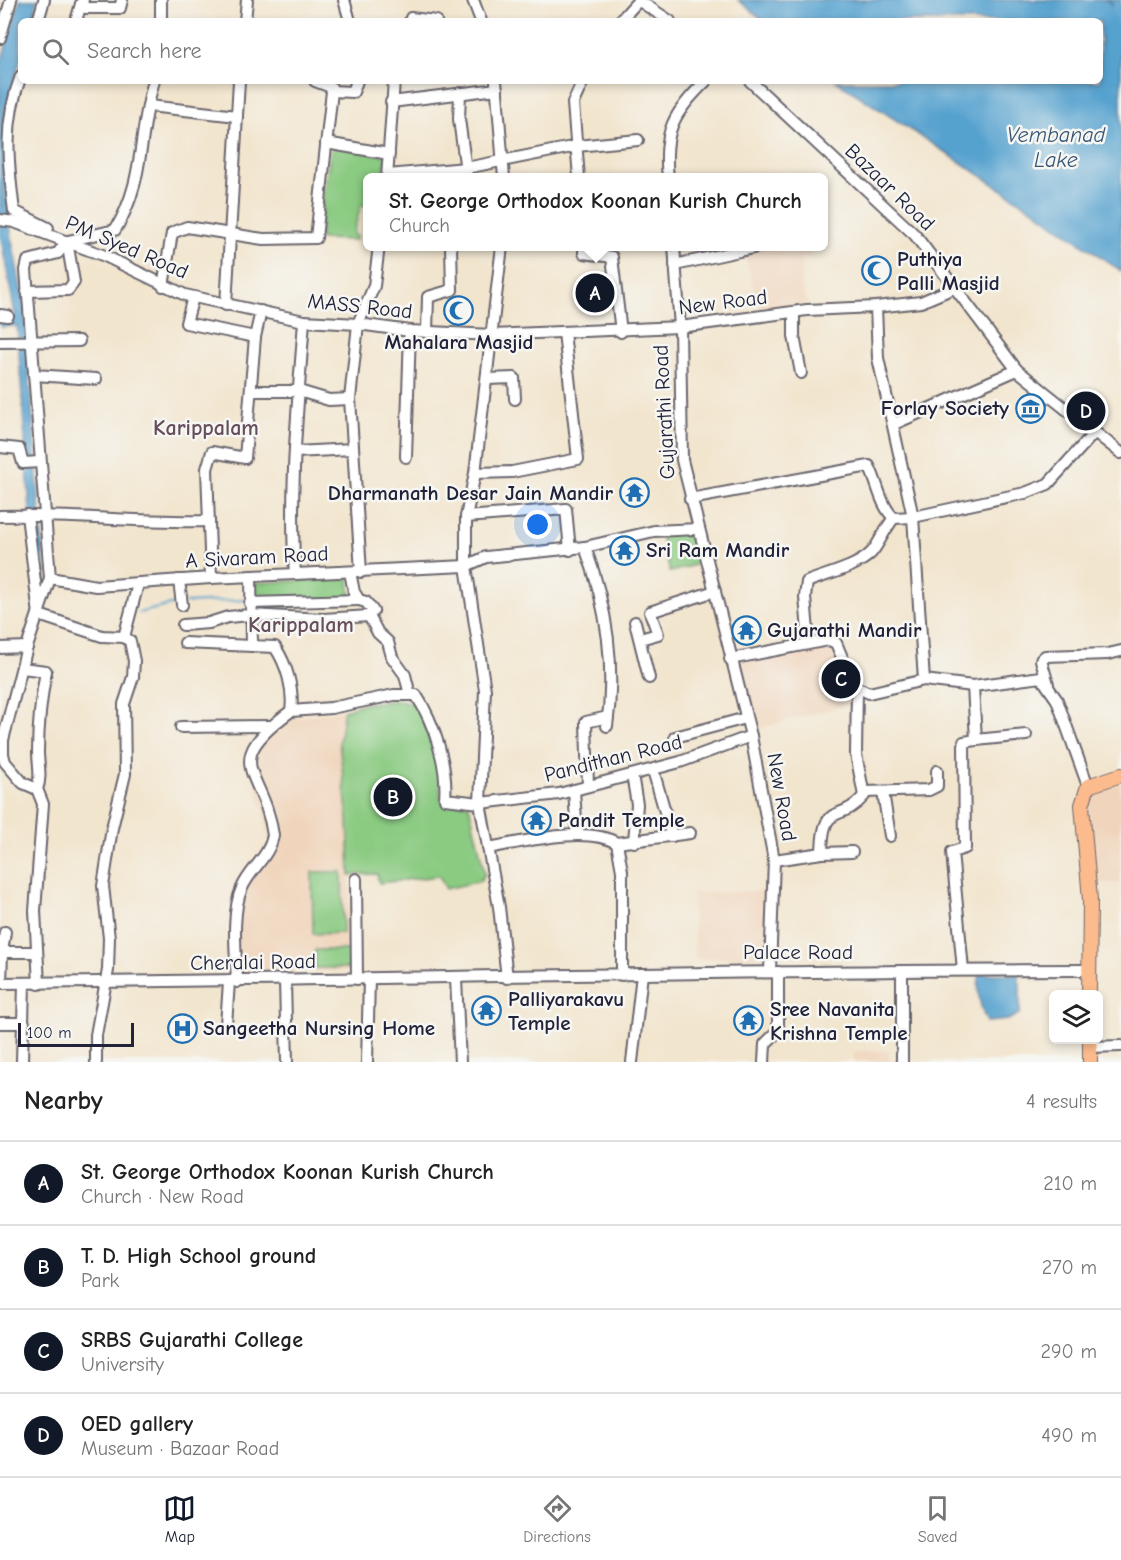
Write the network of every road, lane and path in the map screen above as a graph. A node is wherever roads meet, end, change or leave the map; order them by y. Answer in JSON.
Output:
{"nodes":[{"id":1,"x":11,"y":0,"type":"edge"},
{"id":2,"x":44,"y":0,"type":"edge"},
{"id":3,"x":122,"y":0,"type":"edge"},
{"id":4,"x":161,"y":0,"type":"edge"},
{"id":5,"x":247,"y":0,"type":"edge"},
{"id":6,"x":344,"y":0,"type":"edge"},
{"id":7,"x":473,"y":0,"type":"edge"},
{"id":8,"x":638,"y":0,"type":"edge"},
{"id":9,"x":82,"y":2,"type":"edge"},
{"id":10,"x":39,"y":18,"type":"edge"},
{"id":11,"x":77,"y":18,"type":"edge"},
{"id":12,"x":161,"y":18,"type":"edge"},
{"id":13,"x":245,"y":18,"type":"edge"},
{"id":14,"x":349,"y":18,"type":"edge"},
{"id":15,"x":480,"y":18,"type":"edge"},
{"id":16,"x":623,"y":18,"type":"edge"},
{"id":17,"x":665,"y":18,"type":"edge"},
{"id":18,"x":0,"y":38,"type":"edge"},
{"id":19,"x":18,"y":84,"type":"edge"},
{"id":20,"x":153,"y":84,"type":"edge"},
{"id":21,"x":239,"y":84,"type":"edge"},
{"id":22,"x":324,"y":84,"type":"edge"},
{"id":23,"x":356,"y":84,"type":"edge"},
{"id":24,"x":394,"y":84,"type":"edge"},
{"id":25,"x":582,"y":84,"type":"edge"},
{"id":26,"x":703,"y":84,"type":"edge"},
{"id":27,"x":753,"y":84,"type":"edge"},
{"id":28,"x":496,"y":85,"type":"edge"},
{"id":29,"x":332,"y":91,"type":"junction"},
{"id":30,"x":460,"y":93,"type":"junction"},
{"id":31,"x":391,"y":102,"type":"junction"},
{"id":32,"x":149,"y":106,"type":"junction"},
{"id":33,"x":237,"y":116,"type":"junction"},
{"id":34,"x":638,"y":140,"type":"dead end"},
{"id":35,"x":326,"y":143,"type":"junction"},
{"id":36,"x":577,"y":146,"type":"junction"},
{"id":37,"x":389,"y":154,"type":"junction"},
{"id":38,"x":504,"y":162,"type":"junction"},
{"id":39,"x":466,"y":172,"type":"edge"},
{"id":40,"x":388,"y":173,"type":"edge"},
{"id":41,"x":446,"y":173,"type":"edge"},
{"id":42,"x":504,"y":173,"type":"edge"},
{"id":43,"x":579,"y":173,"type":"edge"},
{"id":44,"x":668,"y":173,"type":"edge"},
{"id":45,"x":0,"y":220,"type":"edge"},
{"id":46,"x":230,"y":235,"type":"junction"},
{"id":47,"x":67,"y":242,"type":"junction"},
{"id":48,"x":378,"y":251,"type":"edge"},
{"id":49,"x":450,"y":251,"type":"edge"},
{"id":50,"x":501,"y":251,"type":"edge"},
{"id":51,"x":584,"y":251,"type":"edge"},
{"id":52,"x":674,"y":251,"type":"edge"},
{"id":53,"x":739,"y":251,"type":"edge"},
{"id":54,"x":675,"y":265,"type":"junction"},
{"id":55,"x":163,"y":286,"type":"junction"},
{"id":56,"x":956,"y":287,"type":"junction"},
{"id":57,"x":27,"y":291,"type":"junction"},
{"id":58,"x":193,"y":297,"type":"junction"},
{"id":59,"x":226,"y":305,"type":"junction"},
{"id":60,"x":876,"y":308,"type":"junction"},
{"id":61,"x":261,"y":311,"type":"junction"},
{"id":62,"x":794,"y":312,"type":"junction"},
{"id":63,"x":304,"y":321,"type":"junction"},
{"id":64,"x":358,"y":324,"type":"junction"},
{"id":65,"x":680,"y":327,"type":"junction"},
{"id":66,"x":410,"y":331,"type":"junction"},
{"id":67,"x":427,"y":332,"type":"junction"},
{"id":68,"x":564,"y":332,"type":"junction"},
{"id":69,"x":621,"y":332,"type":"junction"},
{"id":70,"x":492,"y":335,"type":"junction"},
{"id":71,"x":255,"y":337,"type":"junction"},
{"id":72,"x":79,"y":341,"type":"dead end"},
{"id":73,"x":0,"y":342,"type":"edge"},
{"id":74,"x":26,"y":342,"type":"junction"},
{"id":75,"x":1017,"y":370,"type":"junction"},
{"id":76,"x":801,"y":373,"type":"dead end"},
{"id":77,"x":34,"y":375,"type":"junction"},
{"id":78,"x":96,"y":379,"type":"dead end"},
{"id":79,"x":487,"y":379,"type":"junction"},
{"id":80,"x":251,"y":391,"type":"junction"},
{"id":81,"x":299,"y":392,"type":"junction"},
{"id":82,"x":350,"y":399,"type":"junction"},
{"id":83,"x":515,"y":399,"type":"dead end"},
{"id":84,"x":894,"y":424,"type":"junction"},
{"id":85,"x":1094,"y":433,"type":"junction"},
{"id":86,"x":0,"y":447,"type":"edge"},
{"id":87,"x":352,"y":449,"type":"junction"},
{"id":88,"x":295,"y":452,"type":"junction"},
{"id":89,"x":1121,"y":453,"type":"edge"},
{"id":90,"x":406,"y":457,"type":"dead end"},
{"id":91,"x":40,"y":462,"type":"junction"},
{"id":92,"x":475,"y":473,"type":"junction"},
{"id":93,"x":690,"y":499,"type":"junction"},
{"id":94,"x":43,"y":514,"type":"junction"},
{"id":95,"x":27,"y":515,"type":"junction"},
{"id":96,"x":0,"y":516,"type":"edge"},
{"id":97,"x":466,"y":517,"type":"junction"},
{"id":98,"x":913,"y":517,"type":"junction"},
{"id":99,"x":894,"y":518,"type":"junction"},
{"id":100,"x":209,"y":521,"type":"junction"},
{"id":101,"x":698,"y":529,"type":"junction"},
{"id":102,"x":585,"y":547,"type":"junction"},
{"id":103,"x":570,"y":550,"type":"junction"},
{"id":104,"x":466,"y":566,"type":"junction"},
{"id":105,"x":350,"y":572,"type":"junction"},
{"id":106,"x":361,"y":572,"type":"junction"},
{"id":107,"x":295,"y":574,"type":"junction"},
{"id":108,"x":250,"y":576,"type":"junction"},
{"id":109,"x":50,"y":578,"type":"junction"},
{"id":110,"x":211,"y":578,"type":"junction"},
{"id":111,"x":179,"y":580,"type":"junction"},
{"id":112,"x":138,"y":584,"type":"junction"},
{"id":113,"x":715,"y":591,"type":"junction"},
{"id":114,"x":359,"y":600,"type":"junction"},
{"id":115,"x":182,"y":603,"type":"dead end"},
{"id":116,"x":250,"y":603,"type":"junction"},
{"id":117,"x":39,"y":615,"type":"junction"},
{"id":118,"x":250,"y":615,"type":"junction"},
{"id":119,"x":369,"y":616,"type":"junction"},
{"id":120,"x":636,"y":622,"type":"dead end"},
{"id":121,"x":183,"y":625,"type":"dead end"},
{"id":122,"x":124,"y":637,"type":"junction"},
{"id":123,"x":640,"y":639,"type":"junction"},
{"id":124,"x":185,"y":643,"type":"dead end"},
{"id":125,"x":809,"y":643,"type":"junction"},
{"id":126,"x":252,"y":646,"type":"junction"},
{"id":127,"x":27,"y":647,"type":"junction"},
{"id":128,"x":0,"y":648,"type":"edge"},
{"id":129,"x":1121,"y":651,"type":"edge"},
{"id":130,"x":730,"y":659,"type":"junction"},
{"id":131,"x":22,"y":668,"type":"junction"},
{"id":132,"x":649,"y":678,"type":"dead end"},
{"id":133,"x":924,"y":680,"type":"junction"},
{"id":134,"x":1048,"y":684,"type":"junction"},
{"id":135,"x":973,"y":686,"type":"junction"},
{"id":136,"x":857,"y":689,"type":"junction"},
{"id":137,"x":410,"y":694,"type":"junction"},
{"id":138,"x":291,"y":711,"type":"junction"},
{"id":139,"x":746,"y":718,"type":"junction"},
{"id":140,"x":271,"y":726,"type":"junction"},
{"id":141,"x":181,"y":727,"type":"dead end"},
{"id":142,"x":1026,"y":735,"type":"dead end"},
{"id":143,"x":752,"y":736,"type":"junction"},
{"id":144,"x":675,"y":737,"type":"dead end"},
{"id":145,"x":976,"y":740,"type":"junction"},
{"id":146,"x":653,"y":770,"type":"junction"},
{"id":147,"x":937,"y":771,"type":"dead end"},
{"id":148,"x":632,"y":775,"type":"junction"},
{"id":149,"x":1121,"y":775,"type":"edge"},
{"id":150,"x":588,"y":786,"type":"junction"},
{"id":151,"x":1088,"y":786,"type":"junction"},
{"id":152,"x":37,"y":789,"type":"junction"},
{"id":153,"x":574,"y":790,"type":"junction"},
{"id":154,"x":865,"y":792,"type":"junction"},
{"id":155,"x":883,"y":792,"type":"junction"},
{"id":156,"x":480,"y":803,"type":"junction"},
{"id":157,"x":690,"y":833,"type":"dead end"},
{"id":158,"x":577,"y":836,"type":"junction"},
{"id":159,"x":672,"y":836,"type":"junction"},
{"id":160,"x":890,"y":836,"type":"dead end"},
{"id":161,"x":634,"y":842,"type":"junction"},
{"id":162,"x":617,"y":843,"type":"junction"},
{"id":163,"x":488,"y":848,"type":"junction"},
{"id":164,"x":852,"y":852,"type":"dead end"},
{"id":165,"x":822,"y":853,"type":"junction"},
{"id":166,"x":774,"y":860,"type":"junction"},
{"id":167,"x":356,"y":879,"type":"dead end"},
{"id":168,"x":5,"y":932,"type":"dead end"},
{"id":169,"x":2,"y":952,"type":"junction"},
{"id":170,"x":37,"y":952,"type":"junction"},
{"id":171,"x":963,"y":970,"type":"junction"},
{"id":172,"x":1089,"y":970,"type":"junction"},
{"id":173,"x":902,"y":971,"type":"junction"},
{"id":174,"x":774,"y":972,"type":"junction"},
{"id":175,"x":642,"y":974,"type":"junction"},
{"id":176,"x":622,"y":975,"type":"junction"},
{"id":177,"x":507,"y":978,"type":"junction"},
{"id":178,"x":357,"y":979,"type":"junction"},
{"id":179,"x":369,"y":979,"type":"junction"},
{"id":180,"x":456,"y":979,"type":"junction"},
{"id":181,"x":285,"y":981,"type":"junction"},
{"id":182,"x":104,"y":982,"type":"junction"},
{"id":183,"x":233,"y":982,"type":"junction"},
{"id":184,"x":0,"y":983,"type":"edge"},
{"id":185,"x":24,"y":983,"type":"junction"},
{"id":186,"x":39,"y":984,"type":"junction"},
{"id":187,"x":1089,"y":990,"type":"edge"},
{"id":188,"x":0,"y":1023,"type":"edge"},
{"id":189,"x":24,"y":1023,"type":"junction"},
{"id":190,"x":226,"y":1025,"type":"dead end"},
{"id":191,"x":1090,"y":1044,"type":"edge"},
{"id":192,"x":1100,"y":1044,"type":"edge"},
{"id":193,"x":1121,"y":1046,"type":"edge"},
{"id":194,"x":22,"y":1062,"type":"edge"},
{"id":195,"x":96,"y":1062,"type":"edge"},
{"id":196,"x":287,"y":1062,"type":"edge"},
{"id":197,"x":367,"y":1062,"type":"edge"},
{"id":198,"x":460,"y":1062,"type":"edge"},
{"id":199,"x":632,"y":1062,"type":"edge"},
{"id":200,"x":764,"y":1062,"type":"edge"},
{"id":201,"x":902,"y":1062,"type":"edge"},
{"id":202,"x":1090,"y":1062,"type":"edge"}],
"edges":[{"from":1,"to":18,"type":"street"},
{"from":2,"to":10,"type":"street"},
{"from":3,"to":9,"type":"street"},
{"from":4,"to":12,"type":"street"},
{"from":5,"to":13,"type":"street"},
{"from":6,"to":14,"type":"street"},
{"from":7,"to":15,"type":"street"},
{"from":8,"to":16,"type":"street"},
{"from":8,"to":17,"type":"street"},
{"from":9,"to":11,"type":"street"},
{"from":19,"to":47,"type":"street"},
{"from":20,"to":32,"type":"street"},
{"from":21,"to":33,"type":"street"},
{"from":22,"to":29,"type":"street"},
{"from":23,"to":29,"type":"street"},
{"from":24,"to":31,"type":"street"},
{"from":25,"to":36,"type":"street"},
{"from":26,"to":44,"type":"street"},
{"from":27,"to":56,"type":"street","name":"Bazaar Road"},
{"from":28,"to":30,"type":"street"},
{"from":28,"to":38,"type":"street"},
{"from":29,"to":35,"type":"street"},
{"from":30,"to":31,"type":"street"},
{"from":30,"to":39,"type":"street"},
{"from":31,"to":37,"type":"street"},
{"from":32,"to":33,"type":"street"},
{"from":32,"to":47,"type":"street"},
{"from":33,"to":46,"type":"street"},
{"from":34,"to":36,"type":"street"},
{"from":35,"to":37,"type":"street"},
{"from":35,"to":46,"type":"street"},
{"from":36,"to":38,"type":"street"},
{"from":36,"to":43,"type":"street"},
{"from":37,"to":40,"type":"street"},
{"from":38,"to":39,"type":"street"},
{"from":38,"to":42,"type":"street"},
{"from":39,"to":41,"type":"street"},
{"from":45,"to":47,"type":"street","name":"PM Syed Road"},
{"from":46,"to":55,"type":"street"},
{"from":46,"to":59,"type":"street"},
{"from":47,"to":55,"type":"street","name":"PM Syed Road"},
{"from":47,"to":57,"type":"street"},
{"from":47,"to":57,"type":"street"},
{"from":48,"to":64,"type":"street"},
{"from":49,"to":67,"type":"street"},
{"from":50,"to":70,"type":"street"},
{"from":51,"to":69,"type":"street"},
{"from":52,"to":54,"type":"street","name":"Gujarathi Road"},
{"from":53,"to":54,"type":"street"},
{"from":54,"to":65,"type":"street","name":"Gujarathi Road"},
{"from":55,"to":58,"type":"street","name":"PM Syed Road"},
{"from":56,"to":60,"type":"street","name":"New Road"},
{"from":56,"to":75,"type":"street","name":"Bazaar Road"},
{"from":57,"to":74,"type":"street"},
{"from":58,"to":59,"type":"street","name":"PM Syed Road"},
{"from":58,"to":71,"type":"street"},
{"from":59,"to":61,"type":"street","name":"MASS Road"},
{"from":60,"to":62,"type":"street","name":"New Road"},
{"from":60,"to":84,"type":"street"},
{"from":61,"to":63,"type":"street","name":"MASS Road"},
{"from":61,"to":71,"type":"street"},
{"from":62,"to":65,"type":"street","name":"New Road"},
{"from":62,"to":76,"type":"street"},
{"from":63,"to":64,"type":"street","name":"MASS Road"},
{"from":63,"to":81,"type":"street"},
{"from":64,"to":66,"type":"street","name":"MASS Road"},
{"from":64,"to":82,"type":"street"},
{"from":65,"to":69,"type":"street","name":"New Road"},
{"from":65,"to":93,"type":"street","name":"Gujarathi Road"},
{"from":66,"to":67,"type":"street","name":"MASS Road"},
{"from":66,"to":90,"type":"street"},
{"from":67,"to":70,"type":"street","name":"MASS Road"},
{"from":68,"to":69,"type":"street","name":"New Road"},
{"from":68,"to":70,"type":"street","name":"New Road"},
{"from":68,"to":92,"type":"street"},
{"from":70,"to":79,"type":"street"},
{"from":71,"to":80,"type":"street"},
{"from":72,"to":74,"type":"street"},
{"from":73,"to":74,"type":"street"},
{"from":74,"to":77,"type":"street"},
{"from":75,"to":84,"type":"street"},
{"from":75,"to":85,"type":"street","name":"Bazaar Road"},
{"from":77,"to":78,"type":"street"},
{"from":77,"to":91,"type":"street"},
{"from":79,"to":83,"type":"street"},
{"from":79,"to":92,"type":"street"},
{"from":80,"to":81,"type":"street"},
{"from":80,"to":100,"type":"street"},
{"from":81,"to":82,"type":"street"},
{"from":81,"to":88,"type":"street"},
{"from":82,"to":87,"type":"street"},
{"from":84,"to":98,"type":"street"},
{"from":85,"to":89,"type":"street","name":"Bazaar Road"},
{"from":85,"to":98,"type":"street"},
{"from":86,"to":91,"type":"street"},
{"from":87,"to":88,"type":"street"},
{"from":87,"to":106,"type":"street"},
{"from":88,"to":107,"type":"street"},
{"from":91,"to":94,"type":"street"},
{"from":92,"to":97,"type":"street"},
{"from":93,"to":99,"type":"street"},
{"from":93,"to":101,"type":"street","name":"Gujarathi Road"},
{"from":94,"to":95,"type":"street"},
{"from":94,"to":100,"type":"street"},
{"from":94,"to":109,"type":"street"},
{"from":95,"to":96,"type":"street"},
{"from":95,"to":117,"type":"street"},
{"from":97,"to":103,"type":"street"},
{"from":97,"to":104,"type":"street"},
{"from":98,"to":99,"type":"street"},
{"from":98,"to":133,"type":"street"},
{"from":99,"to":125,"type":"street"},
{"from":100,"to":110,"type":"street"},
{"from":101,"to":102,"type":"street","name":"A Sivaram Road"},
{"from":101,"to":113,"type":"street","name":"New Road"},
{"from":102,"to":103,"type":"street","name":"A Sivaram Road"},
{"from":102,"to":150,"type":"street"},
{"from":103,"to":104,"type":"street","name":"A Sivaram Road"},
{"from":104,"to":106,"type":"street","name":"A Sivaram Road"},
{"from":104,"to":156,"type":"street"},
{"from":105,"to":106,"type":"street","name":"A Sivaram Road"},
{"from":105,"to":107,"type":"street","name":"A Sivaram Road"},
{"from":105,"to":114,"type":"street"},
{"from":107,"to":108,"type":"street","name":"A Sivaram Road"},
{"from":108,"to":110,"type":"street","name":"A Sivaram Road"},
{"from":108,"to":116,"type":"street"},
{"from":109,"to":112,"type":"street","name":"A Sivaram Road"},
{"from":109,"to":117,"type":"street"},
{"from":110,"to":111,"type":"street","name":"A Sivaram Road"},
{"from":111,"to":112,"type":"street","name":"A Sivaram Road"},
{"from":111,"to":115,"type":"street"},
{"from":112,"to":122,"type":"street"},
{"from":113,"to":123,"type":"street"},
{"from":113,"to":130,"type":"street","name":"New Road"},
{"from":114,"to":116,"type":"street"},
{"from":114,"to":119,"type":"street"},
{"from":116,"to":118,"type":"street"},
{"from":117,"to":122,"type":"street"},
{"from":117,"to":127,"type":"street"},
{"from":118,"to":119,"type":"street"},
{"from":118,"to":121,"type":"street"},
{"from":118,"to":126,"type":"street"},
{"from":119,"to":137,"type":"street"},
{"from":120,"to":123,"type":"street"},
{"from":122,"to":182,"type":"street"},
{"from":123,"to":132,"type":"street"},
{"from":124,"to":126,"type":"street"},
{"from":125,"to":130,"type":"street"},
{"from":125,"to":136,"type":"street"},
{"from":126,"to":138,"type":"street"},
{"from":127,"to":128,"type":"street"},
{"from":127,"to":131,"type":"street"},
{"from":129,"to":134,"type":"street"},
{"from":130,"to":139,"type":"street","name":"New Road"},
{"from":131,"to":152,"type":"street"},
{"from":131,"to":152,"type":"street"},
{"from":133,"to":135,"type":"street"},
{"from":133,"to":136,"type":"street"},
{"from":134,"to":135,"type":"street"},
{"from":134,"to":151,"type":"street"},
{"from":135,"to":145,"type":"street"},
{"from":136,"to":154,"type":"street"},
{"from":137,"to":138,"type":"street"},
{"from":137,"to":156,"type":"street","name":"Pandithan Road"},
{"from":138,"to":140,"type":"street"},
{"from":139,"to":143,"type":"street","name":"New Road"},
{"from":139,"to":144,"type":"street"},
{"from":140,"to":141,"type":"street"},
{"from":140,"to":183,"type":"street"},
{"from":142,"to":145,"type":"street"},
{"from":143,"to":146,"type":"street","name":"Pandithan Road"},
{"from":143,"to":166,"type":"street","name":"New Road"},
{"from":145,"to":171,"type":"street"},
{"from":146,"to":148,"type":"street","name":"Pandithan Road"},
{"from":146,"to":159,"type":"street"},
{"from":147,"to":155,"type":"street"},
{"from":148,"to":150,"type":"street","name":"Pandithan Road"},
{"from":148,"to":161,"type":"street"},
{"from":149,"to":151,"type":"main road"},
{"from":150,"to":153,"type":"street","name":"Pandithan Road"},
{"from":151,"to":172,"type":"main road"},
{"from":152,"to":170,"type":"street"},
{"from":153,"to":156,"type":"street","name":"Pandithan Road"},
{"from":153,"to":158,"type":"street"},
{"from":154,"to":155,"type":"street"},
{"from":154,"to":165,"type":"street"},
{"from":155,"to":160,"type":"street"},
{"from":156,"to":163,"type":"street"},
{"from":157,"to":159,"type":"street"},
{"from":158,"to":162,"type":"street"},
{"from":158,"to":163,"type":"street"},
{"from":159,"to":161,"type":"street"},
{"from":161,"to":162,"type":"street"},
{"from":162,"to":176,"type":"street"},
{"from":163,"to":177,"type":"street"},
{"from":164,"to":165,"type":"street"},
{"from":165,"to":166,"type":"street"},
{"from":166,"to":174,"type":"street","name":"New Road"},
{"from":167,"to":178,"type":"street"},
{"from":168,"to":169,"type":"street"},
{"from":169,"to":170,"type":"street"},
{"from":169,"to":184,"type":"street"},
{"from":170,"to":186,"type":"street"},
{"from":171,"to":172,"type":"street","name":"Palace Road"},
{"from":171,"to":173,"type":"street","name":"Palace Road"},
{"from":172,"to":187,"type":"main road"},
{"from":173,"to":174,"type":"street","name":"Palace Road"},
{"from":173,"to":201,"type":"street"},
{"from":174,"to":175,"type":"street","name":"Palace Road"},
{"from":174,"to":200,"type":"street","name":"New Road"},
{"from":175,"to":176,"type":"street","name":"Palace Road"},
{"from":175,"to":199,"type":"street"},
{"from":176,"to":177,"type":"street","name":"Palace Road"},
{"from":177,"to":180,"type":"street","name":"Cheralai Road"},
{"from":178,"to":179,"type":"street","name":"Cheralai Road"},
{"from":178,"to":181,"type":"street","name":"Cheralai Road"},
{"from":179,"to":180,"type":"street","name":"Cheralai Road"},
{"from":179,"to":197,"type":"street"},
{"from":180,"to":198,"type":"street"},
{"from":181,"to":183,"type":"street","name":"Cheralai Road"},
{"from":181,"to":196,"type":"street"},
{"from":182,"to":183,"type":"street","name":"Cheralai Road"},
{"from":182,"to":186,"type":"street","name":"Cheralai Road"},
{"from":182,"to":195,"type":"street"},
{"from":183,"to":190,"type":"street"},
{"from":184,"to":185,"type":"street","name":"Cheralai Road"},
{"from":185,"to":186,"type":"street","name":"Cheralai Road"},
{"from":185,"to":189,"type":"street"},
{"from":188,"to":189,"type":"street"},
{"from":189,"to":194,"type":"street"},
{"from":191,"to":202,"type":"main road"},
{"from":192,"to":193,"type":"street"}]}
